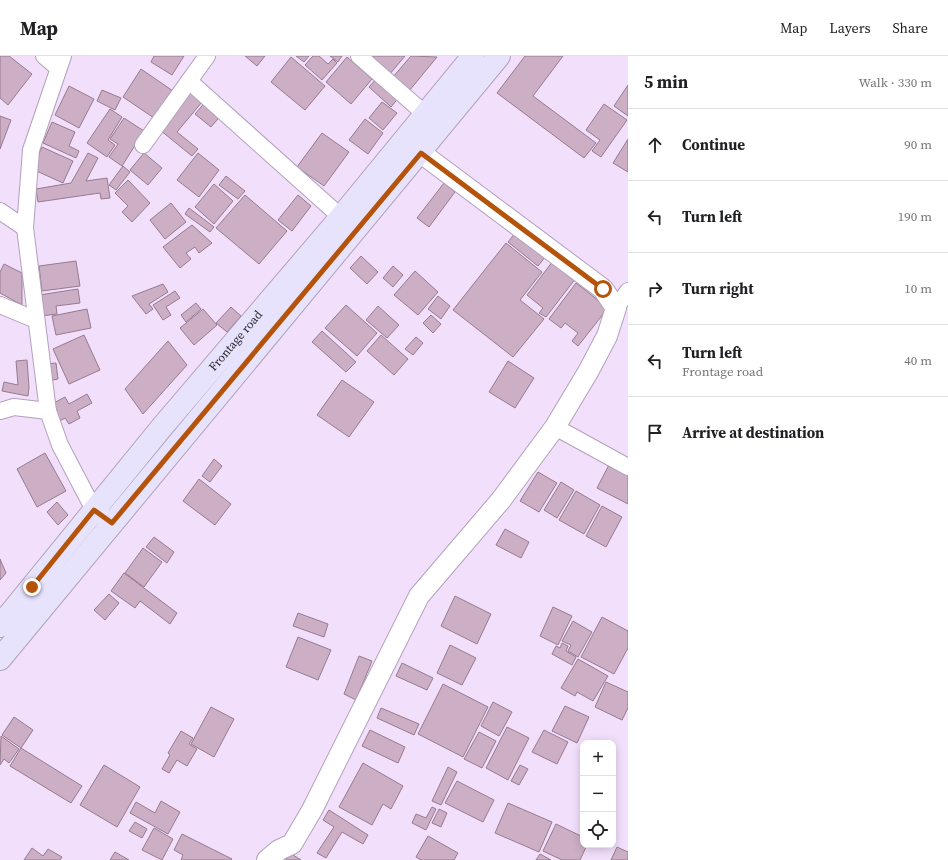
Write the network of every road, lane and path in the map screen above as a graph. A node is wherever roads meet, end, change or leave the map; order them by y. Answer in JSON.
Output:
{"nodes":[{"id":1,"x":44,"y":56,"type":"edge"},
{"id":2,"x":207,"y":56,"type":"edge"},
{"id":3,"x":359,"y":56,"type":"edge"},
{"id":4,"x":473,"y":56,"type":"edge"},
{"id":5,"x":499,"y":56,"type":"edge"},
{"id":6,"x":61,"y":62,"type":"edge"},
{"id":7,"x":189,"y":81,"type":"junction"},
{"id":8,"x":424,"y":114,"type":"junction"},
{"id":9,"x":143,"y":145,"type":"dead end"},
{"id":10,"x":421,"y":153,"type":"junction"},
{"id":11,"x":0,"y":211,"type":"edge"},
{"id":12,"x":341,"y":217,"type":"junction"},
{"id":13,"x":25,"y":228,"type":"junction"},
{"id":14,"x":628,"y":291,"type":"edge"},
{"id":15,"x":0,"y":304,"type":"edge"},
{"id":16,"x":616,"y":308,"type":"junction"},
{"id":17,"x":36,"y":320,"type":"junction"},
{"id":18,"x":5,"y":406,"type":"edge"},
{"id":19,"x":48,"y":411,"type":"junction"},
{"id":20,"x":555,"y":427,"type":"junction"},
{"id":21,"x":628,"y":467,"type":"edge"},
{"id":22,"x":94,"y":510,"type":"junction"},
{"id":23,"x":112,"y":523,"type":"junction"},
{"id":24,"x":0,"y":626,"type":"edge"},
{"id":25,"x":0,"y":659,"type":"edge"},
{"id":26,"x":268,"y":860,"type":"edge"}],
"edges":[{"from":1,"to":6,"type":"street"},
{"from":2,"to":7,"type":"street"},
{"from":3,"to":8,"type":"street"},
{"from":4,"to":8,"type":"main road","name":"Frontage road"},
{"from":5,"to":10,"type":"main road"},
{"from":6,"to":13,"type":"street"},
{"from":7,"to":9,"type":"street"},
{"from":7,"to":12,"type":"street"},
{"from":8,"to":12,"type":"main road","name":"Frontage road"},
{"from":10,"to":16,"type":"street"},
{"from":10,"to":23,"type":"main road"},
{"from":11,"to":13,"type":"street"},
{"from":12,"to":22,"type":"main road","name":"Frontage road"},
{"from":13,"to":17,"type":"street"},
{"from":14,"to":16,"type":"street"},
{"from":15,"to":17,"type":"street"},
{"from":16,"to":20,"type":"street"},
{"from":17,"to":19,"type":"street"},
{"from":18,"to":19,"type":"street"},
{"from":19,"to":22,"type":"street"},
{"from":20,"to":21,"type":"street"},
{"from":20,"to":26,"type":"street"},
{"from":22,"to":23,"type":"street"},
{"from":22,"to":24,"type":"main road","name":"Frontage road"},
{"from":23,"to":25,"type":"main road"}]}
